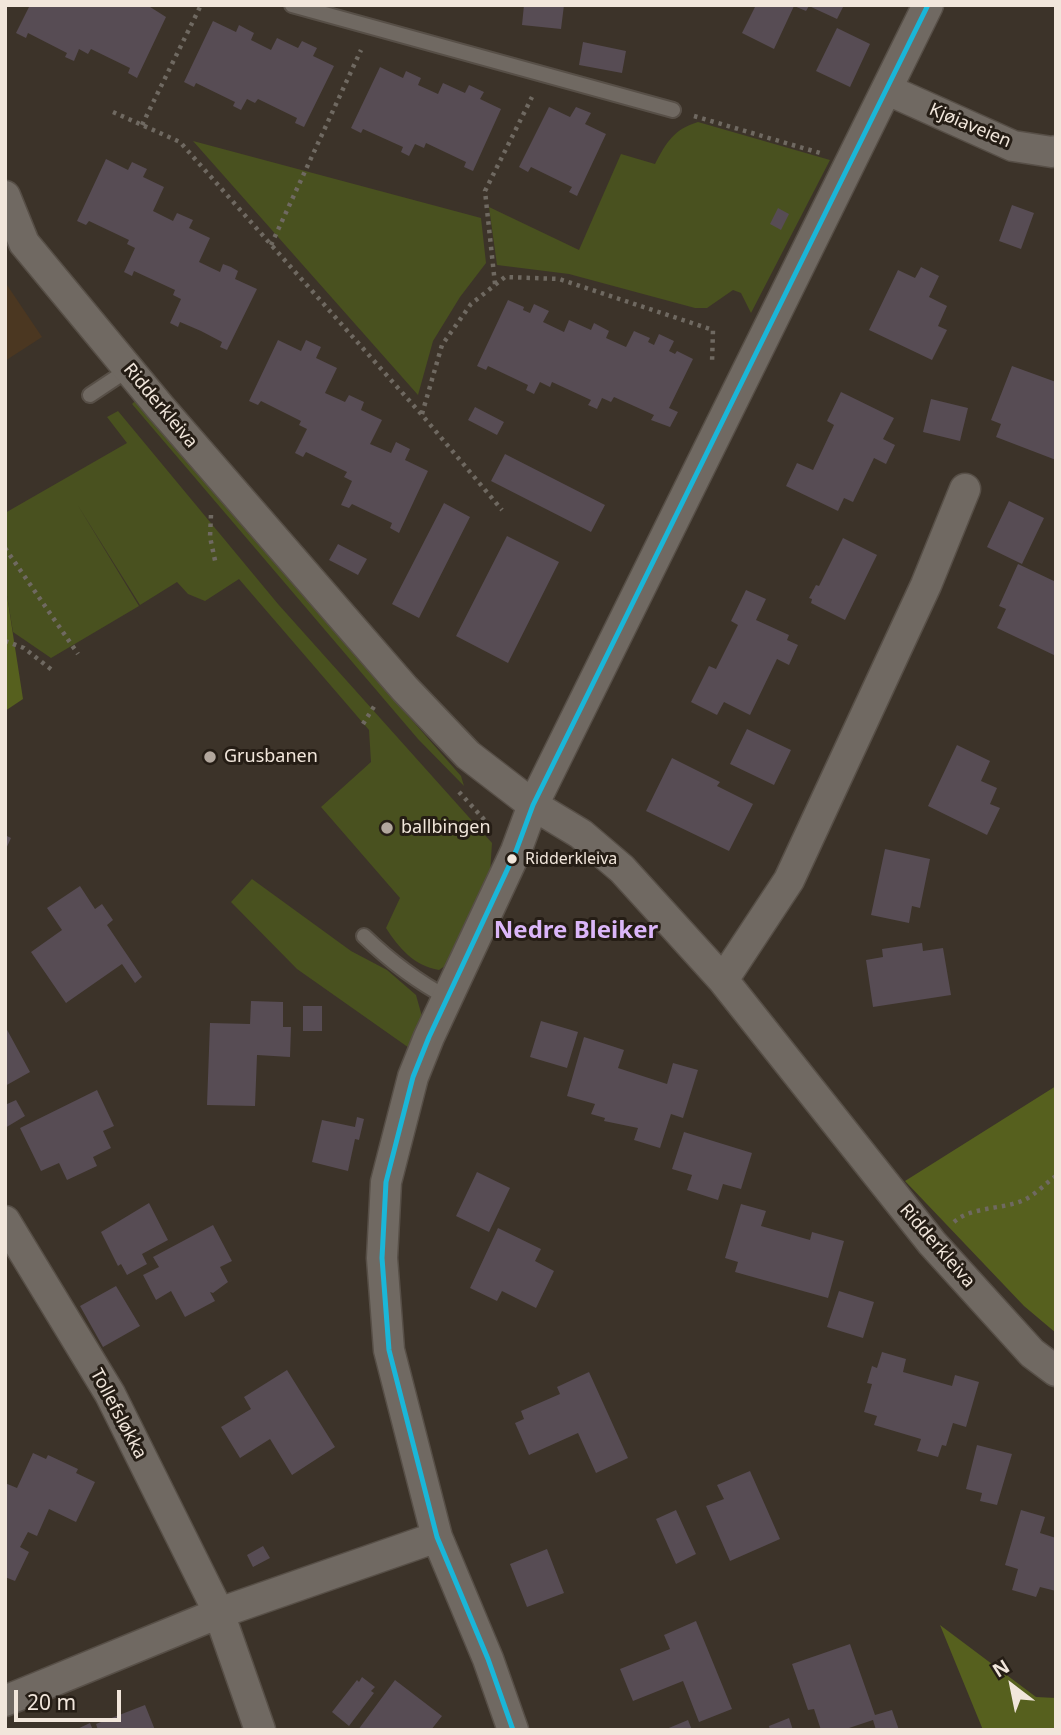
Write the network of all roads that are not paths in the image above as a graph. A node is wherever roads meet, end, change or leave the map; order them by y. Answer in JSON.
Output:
{"nodes":[{"id":1,"x":292,"y":5,"type":"edge"},
{"id":2,"x":928,"y":5,"type":"edge"},
{"id":3,"x":888,"y":90,"type":"junction"},
{"id":4,"x":673,"y":110,"type":"road end"},
{"id":5,"x":1056,"y":151,"type":"edge"},
{"id":6,"x":5,"y":197,"type":"edge"},
{"id":7,"x":128,"y":369,"type":"junction"},
{"id":8,"x":90,"y":395,"type":"dead end"},
{"id":9,"x":965,"y":489,"type":"dead end"},
{"id":10,"x":533,"y":806,"type":"junction"},
{"id":11,"x":364,"y":936,"type":"dead end"},
{"id":12,"x":723,"y":979,"type":"junction"},
{"id":13,"x":448,"y":998,"type":"junction"},
{"id":14,"x":5,"y":1221,"type":"edge"},
{"id":15,"x":1056,"y":1371,"type":"edge"},
{"id":16,"x":437,"y":1537,"type":"junction"},
{"id":17,"x":219,"y":1613,"type":"junction"},
{"id":18,"x":5,"y":1701,"type":"edge"},
{"id":19,"x":260,"y":1730,"type":"edge"},
{"id":20,"x":513,"y":1730,"type":"edge"}],
"edges":[{"from":1,"to":4,"type":"lane"},
{"from":2,"to":3,"type":"street"},
{"from":3,"to":5,"type":"street","name":"Kjøiaveien"},
{"from":3,"to":10,"type":"street"},
{"from":6,"to":7,"type":"street","name":"Ridderkleiva"},
{"from":7,"to":8,"type":"lane"},
{"from":7,"to":10,"type":"street","name":"Ridderkleiva"},
{"from":9,"to":12,"type":"street"},
{"from":10,"to":12,"type":"street","name":"Ridderkleiva"},
{"from":10,"to":13,"type":"street"},
{"from":11,"to":13,"type":"lane"},
{"from":12,"to":15,"type":"street","name":"Ridderkleiva"},
{"from":13,"to":16,"type":"street"},
{"from":14,"to":17,"type":"street","name":"Tollefsløkka"},
{"from":16,"to":17,"type":"street"},
{"from":16,"to":20,"type":"street"},
{"from":17,"to":18,"type":"street"},
{"from":17,"to":19,"type":"street","name":"Tollefsløkka"}]}
